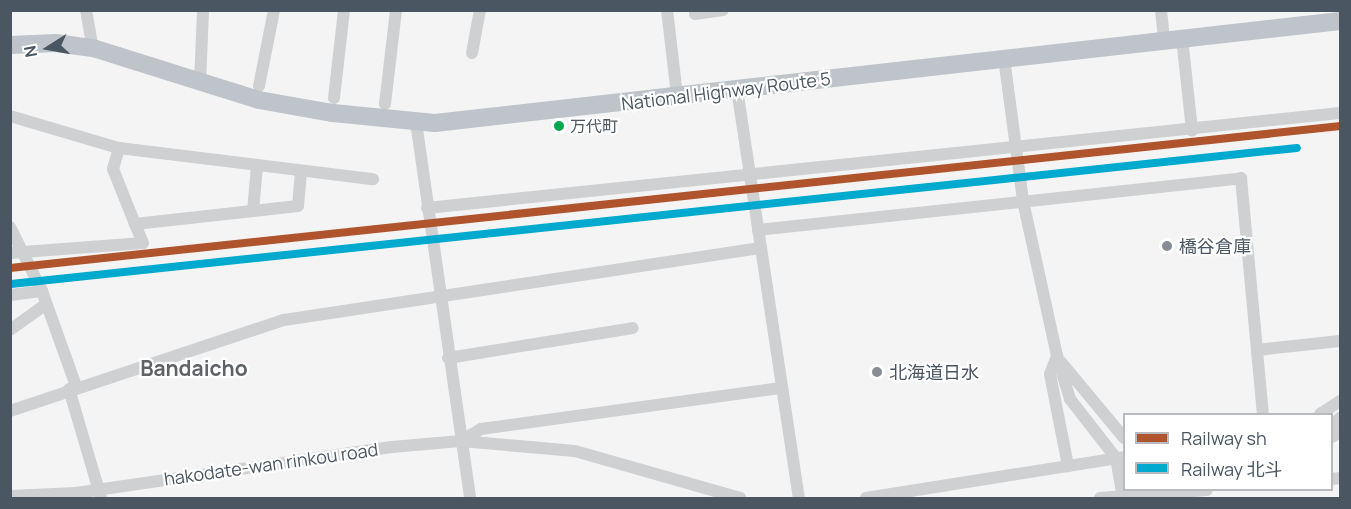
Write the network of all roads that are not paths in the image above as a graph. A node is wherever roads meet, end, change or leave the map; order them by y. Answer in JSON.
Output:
{"nodes":[{"id":1,"x":87,"y":10,"type":"edge"},
{"id":2,"x":203,"y":10,"type":"edge"},
{"id":3,"x":274,"y":10,"type":"edge"},
{"id":4,"x":344,"y":10,"type":"edge"},
{"id":5,"x":396,"y":10,"type":"edge"},
{"id":6,"x":480,"y":10,"type":"edge"},
{"id":7,"x":667,"y":10,"type":"edge"},
{"id":8,"x":723,"y":10,"type":"edge"},
{"id":9,"x":1161,"y":10,"type":"edge"},
{"id":10,"x":695,"y":14,"type":"dead end"},
{"id":11,"x":1341,"y":21,"type":"edge"},
{"id":12,"x":1173,"y":39,"type":"junction"},
{"id":13,"x":10,"y":45,"type":"edge"},
{"id":14,"x":93,"y":48,"type":"junction"},
{"id":15,"x":472,"y":53,"type":"dead end"},
{"id":16,"x":1004,"y":58,"type":"junction"},
{"id":17,"x":200,"y":83,"type":"junction"},
{"id":18,"x":259,"y":86,"type":"dead end"},
{"id":19,"x":737,"y":89,"type":"junction"},
{"id":20,"x":677,"y":95,"type":"junction"},
{"id":21,"x":334,"y":98,"type":"dead end"},
{"id":22,"x":385,"y":104,"type":"dead end"},
{"id":23,"x":1341,"y":113,"type":"edge"},
{"id":24,"x":10,"y":116,"type":"edge"},
{"id":25,"x":416,"y":122,"type":"junction"},
{"id":26,"x":1192,"y":130,"type":"junction"},
{"id":27,"x":1016,"y":147,"type":"junction"},
{"id":28,"x":119,"y":148,"type":"junction"},
{"id":29,"x":257,"y":166,"type":"junction"},
{"id":30,"x":301,"y":171,"type":"junction"},
{"id":31,"x":750,"y":177,"type":"junction"},
{"id":32,"x":373,"y":179,"type":"dead end"},
{"id":33,"x":1023,"y":201,"type":"junction"},
{"id":34,"x":427,"y":208,"type":"junction"},
{"id":35,"x":253,"y":211,"type":"junction"},
{"id":36,"x":135,"y":224,"type":"junction"},
{"id":37,"x":10,"y":227,"type":"edge"},
{"id":38,"x":759,"y":230,"type":"junction"},
{"id":39,"x":761,"y":248,"type":"junction"},
{"id":40,"x":26,"y":252,"type":"junction"},
{"id":41,"x":10,"y":254,"type":"edge"},
{"id":42,"x":42,"y":291,"type":"junction"},
{"id":43,"x":10,"y":295,"type":"edge"},
{"id":44,"x":439,"y":296,"type":"junction"},
{"id":45,"x":46,"y":304,"type":"junction"},
{"id":46,"x":633,"y":328,"type":"dead end"},
{"id":47,"x":10,"y":330,"type":"edge"},
{"id":48,"x":1341,"y":341,"type":"edge"},
{"id":49,"x":1257,"y":350,"type":"junction"},
{"id":50,"x":1057,"y":356,"type":"junction"},
{"id":51,"x":448,"y":358,"type":"junction"},
{"id":52,"x":73,"y":388,"type":"junction"},
{"id":53,"x":782,"y":388,"type":"junction"},
{"id":54,"x":1341,"y":401,"type":"edge"},
{"id":55,"x":10,"y":411,"type":"edge"},
{"id":56,"x":1263,"y":413,"type":"edge"},
{"id":57,"x":1322,"y":413,"type":"edge"},
{"id":58,"x":1123,"y":436,"type":"edge"},
{"id":59,"x":461,"y":441,"type":"junction"},
{"id":60,"x":1120,"y":458,"type":"edge"},
{"id":61,"x":1068,"y":466,"type":"junction"},
{"id":62,"x":1183,"y":491,"type":"edge"},
{"id":63,"x":99,"y":494,"type":"edge"},
{"id":64,"x":933,"y":494,"type":"edge"},
{"id":65,"x":10,"y":496,"type":"edge"},
{"id":66,"x":470,"y":498,"type":"edge"},
{"id":67,"x":740,"y":498,"type":"edge"},
{"id":68,"x":799,"y":498,"type":"edge"},
{"id":69,"x":866,"y":498,"type":"edge"},
{"id":70,"x":1100,"y":498,"type":"edge"},
{"id":71,"x":1123,"y":498,"type":"edge"}],
"edges":[{"from":1,"to":14,"type":"street"},
{"from":2,"to":17,"type":"street"},
{"from":3,"to":18,"type":"street"},
{"from":4,"to":21,"type":"street"},
{"from":5,"to":22,"type":"street"},
{"from":6,"to":15,"type":"street"},
{"from":7,"to":20,"type":"street"},
{"from":8,"to":10,"type":"street"},
{"from":9,"to":12,"type":"street"},
{"from":11,"to":12,"type":"highway","name":"National Highway Route 5"},
{"from":12,"to":16,"type":"highway","name":"National Highway Route 5"},
{"from":12,"to":26,"type":"street"},
{"from":13,"to":14,"type":"highway","name":"National Highway Route 5"},
{"from":14,"to":17,"type":"highway","name":"National Highway Route 5"},
{"from":16,"to":19,"type":"highway","name":"National Highway Route 5"},
{"from":16,"to":27,"type":"street"},
{"from":17,"to":25,"type":"highway","name":"National Highway Route 5"},
{"from":19,"to":20,"type":"highway","name":"National Highway Route 5"},
{"from":19,"to":31,"type":"street"},
{"from":20,"to":25,"type":"highway","name":"National Highway Route 5"},
{"from":23,"to":26,"type":"street"},
{"from":24,"to":28,"type":"street"},
{"from":25,"to":34,"type":"street"},
{"from":26,"to":27,"type":"street"},
{"from":27,"to":31,"type":"street"},
{"from":27,"to":33,"type":"street"},
{"from":28,"to":29,"type":"street"},
{"from":28,"to":36,"type":"street"},
{"from":29,"to":30,"type":"street"},
{"from":29,"to":35,"type":"street"},
{"from":30,"to":32,"type":"street"},
{"from":30,"to":35,"type":"street"},
{"from":31,"to":34,"type":"street"},
{"from":31,"to":38,"type":"street"},
{"from":33,"to":38,"type":"street"},
{"from":33,"to":49,"type":"street"},
{"from":33,"to":50,"type":"street"},
{"from":34,"to":44,"type":"street"},
{"from":35,"to":36,"type":"street"},
{"from":36,"to":40,"type":"street"},
{"from":37,"to":40,"type":"street"},
{"from":38,"to":39,"type":"street"},
{"from":39,"to":44,"type":"street"},
{"from":39,"to":53,"type":"street"},
{"from":40,"to":41,"type":"street"},
{"from":40,"to":42,"type":"street"},
{"from":42,"to":43,"type":"street"},
{"from":42,"to":45,"type":"street"},
{"from":44,"to":51,"type":"street"},
{"from":44,"to":52,"type":"street"},
{"from":45,"to":47,"type":"street"},
{"from":45,"to":52,"type":"street"},
{"from":46,"to":51,"type":"street"},
{"from":48,"to":49,"type":"street"},
{"from":49,"to":56,"type":"street"},
{"from":50,"to":58,"type":"street"},
{"from":50,"to":60,"type":"street"},
{"from":50,"to":61,"type":"street"},
{"from":51,"to":59,"type":"street"},
{"from":52,"to":55,"type":"street"},
{"from":52,"to":63,"type":"street"},
{"from":53,"to":59,"type":"street"},
{"from":53,"to":68,"type":"street"},
{"from":54,"to":57,"type":"street"},
{"from":59,"to":63,"type":"street","name":"hakodate-wan rinkou road"},
{"from":59,"to":66,"type":"street"},
{"from":59,"to":67,"type":"street"},
{"from":60,"to":61,"type":"street"},
{"from":60,"to":71,"type":"street"},
{"from":61,"to":64,"type":"street"},
{"from":62,"to":70,"type":"street"},
{"from":63,"to":65,"type":"street","name":"hakodate-wan rinkou road"},
{"from":64,"to":69,"type":"street"}]}
